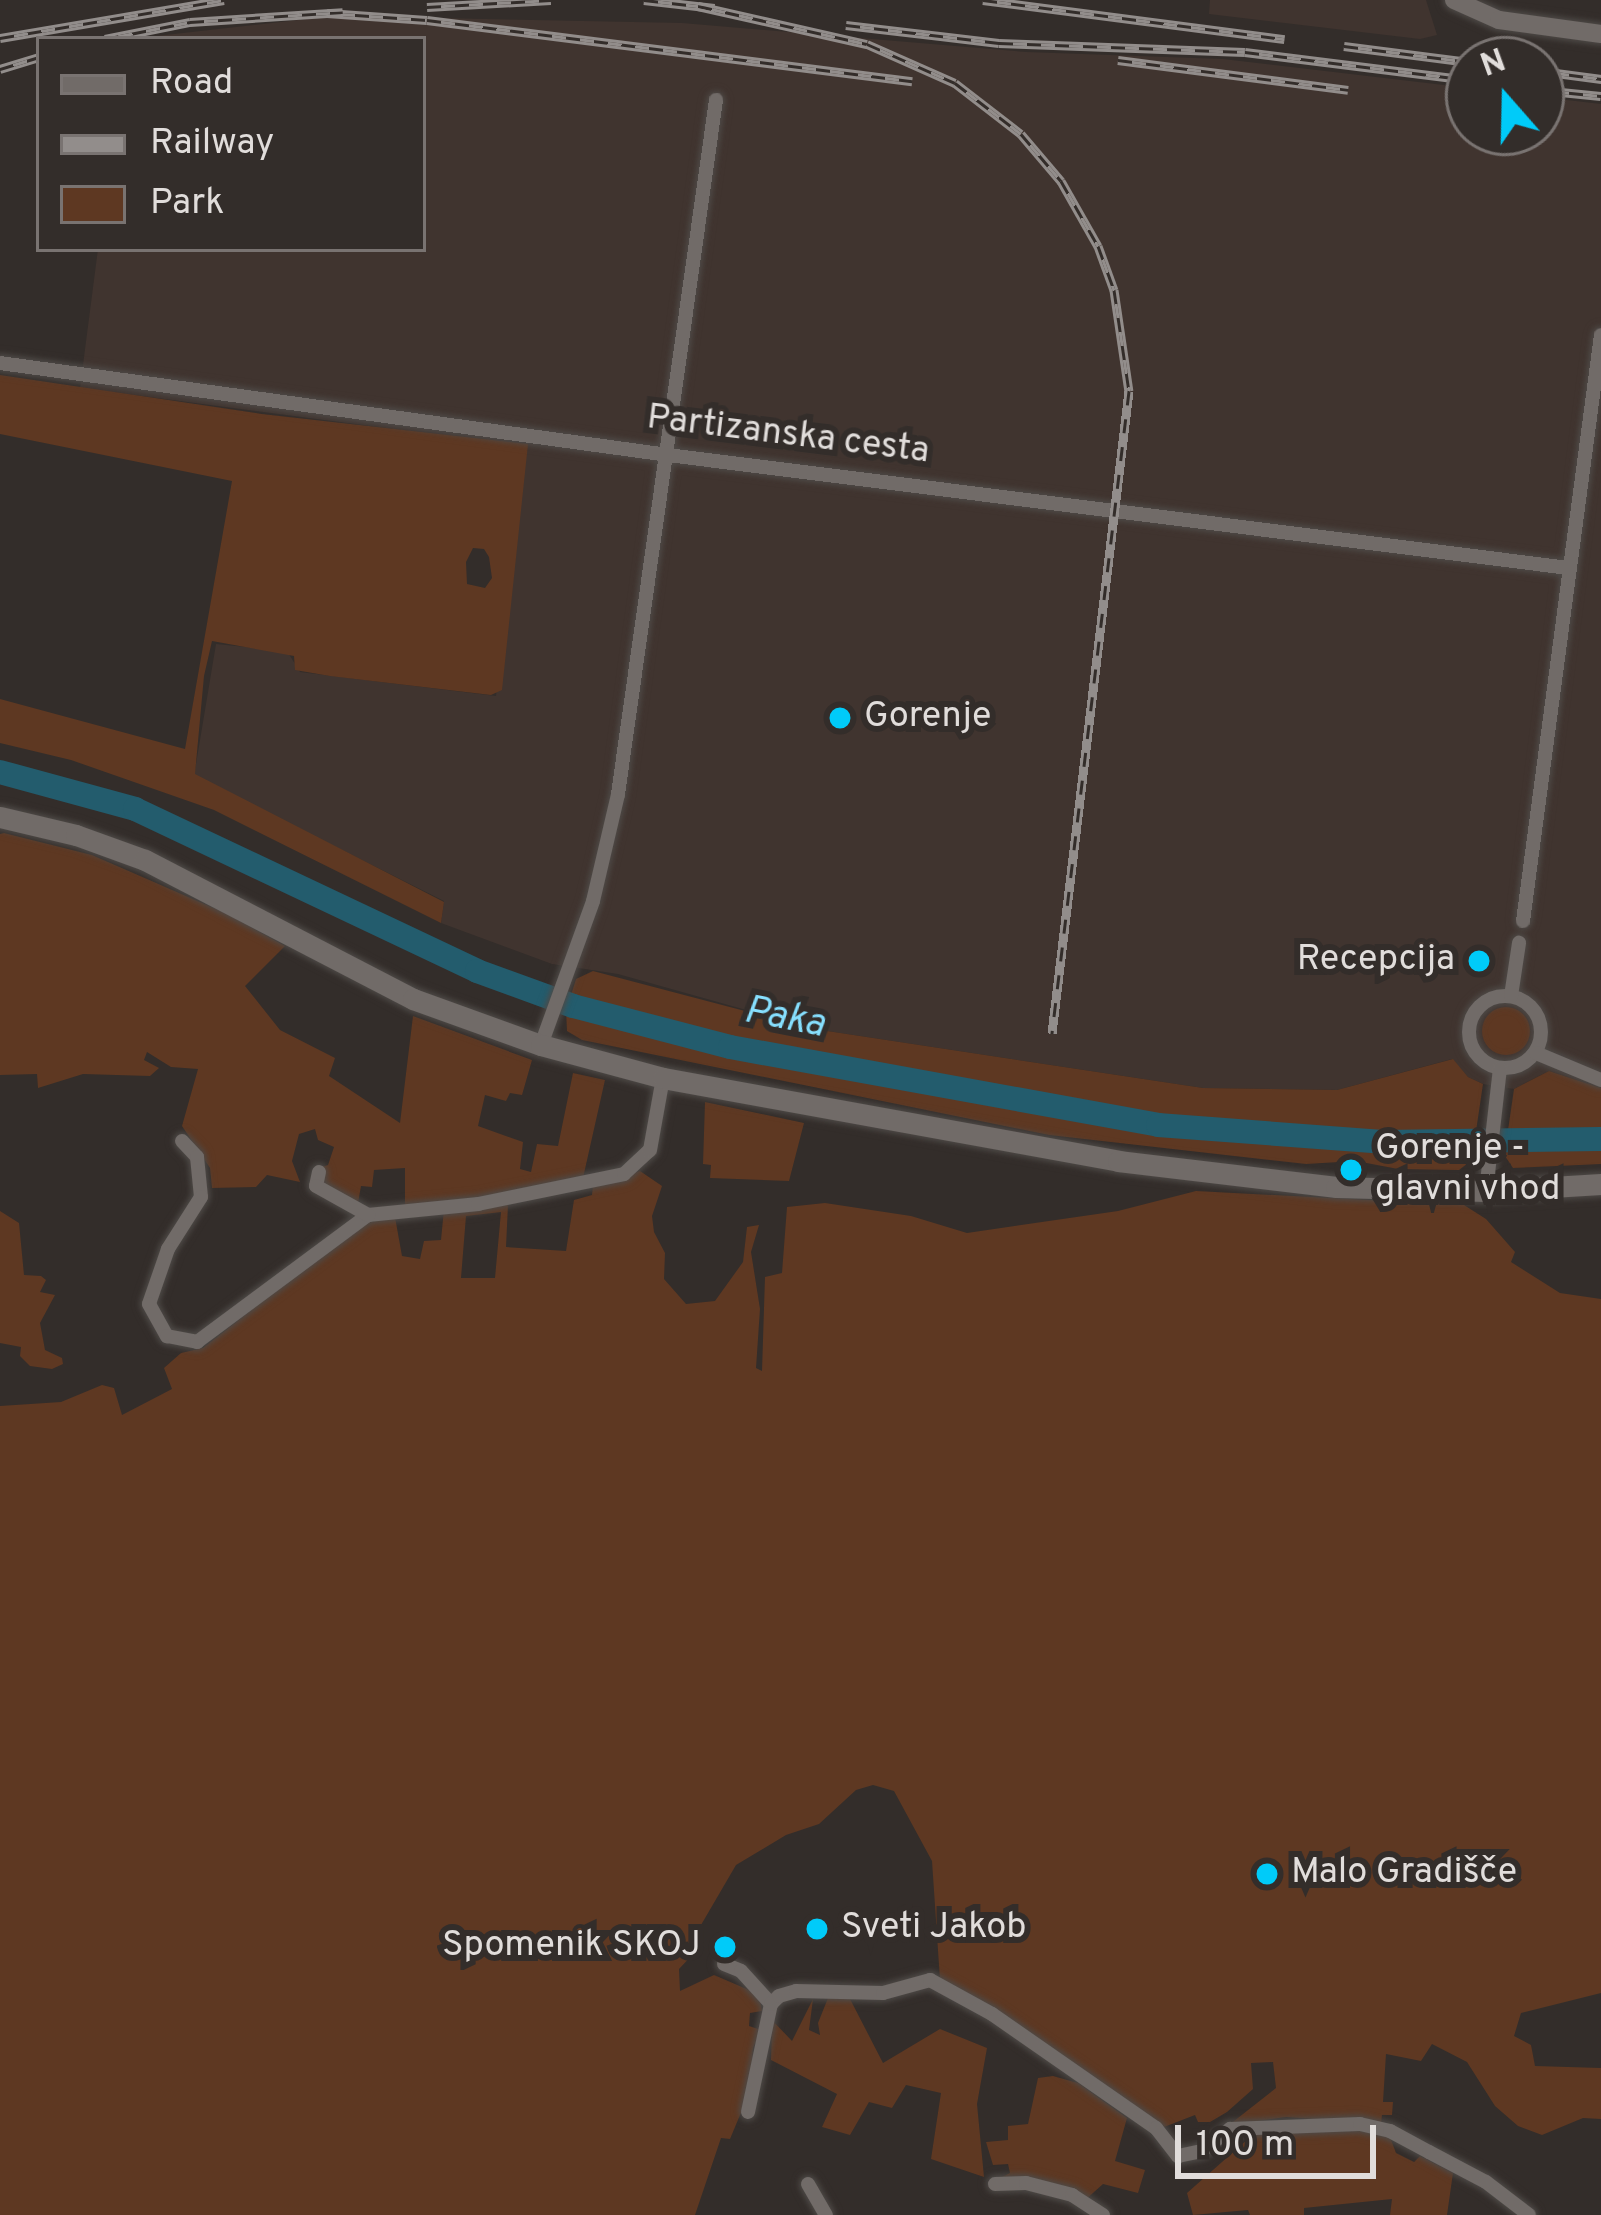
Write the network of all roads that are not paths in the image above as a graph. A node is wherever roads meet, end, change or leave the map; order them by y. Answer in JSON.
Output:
{"nodes":[{"id":1,"x":1454,"y":0,"type":"edge"},
{"id":2,"x":1601,"y":34,"type":"edge"},
{"id":3,"x":716,"y":100,"type":"dead end"},
{"id":4,"x":1601,"y":335,"type":"edge"},
{"id":5,"x":0,"y":363,"type":"edge"},
{"id":6,"x":1594,"y":437,"type":"edge"},
{"id":7,"x":668,"y":455,"type":"junction"},
{"id":8,"x":1569,"y":568,"type":"junction"},
{"id":9,"x":0,"y":817,"type":"edge"},
{"id":10,"x":1522,"y":921,"type":"dead end"},
{"id":11,"x":1519,"y":943,"type":"dead end"},
{"id":12,"x":1510,"y":996,"type":"junction"},
{"id":13,"x":541,"y":1045,"type":"junction"},
{"id":14,"x":1536,"y":1053,"type":"junction"},
{"id":15,"x":1500,"y":1069,"type":"junction"},
{"id":16,"x":663,"y":1078,"type":"junction"},
{"id":17,"x":1601,"y":1080,"type":"edge"},
{"id":18,"x":182,"y":1142,"type":"dead end"},
{"id":19,"x":319,"y":1172,"type":"dead end"},
{"id":20,"x":1601,"y":1184,"type":"edge"},
{"id":21,"x":1486,"y":1191,"type":"junction"},
{"id":22,"x":368,"y":1215,"type":"junction"},
{"id":23,"x":724,"y":1964,"type":"dead end"},
{"id":24,"x":771,"y":2004,"type":"junction"},
{"id":25,"x":748,"y":2112,"type":"dead end"},
{"id":26,"x":808,"y":2184,"type":"dead end"},
{"id":27,"x":994,"y":2184,"type":"dead end"},
{"id":28,"x":826,"y":2215,"type":"edge"},
{"id":29,"x":1102,"y":2215,"type":"edge"},
{"id":30,"x":1529,"y":2215,"type":"edge"}],
"edges":[{"from":1,"to":2,"type":"street"},
{"from":3,"to":7,"type":"street"},
{"from":4,"to":6,"type":"street"},
{"from":5,"to":7,"type":"street","name":"Partizanska cesta"},
{"from":6,"to":8,"type":"street"},
{"from":7,"to":8,"type":"street","name":"Partizanska cesta"},
{"from":7,"to":13,"type":"street"},
{"from":8,"to":10,"type":"street"},
{"from":9,"to":13,"type":"main road"},
{"from":11,"to":12,"type":"street"},
{"from":12,"to":14,"type":"street"},
{"from":12,"to":15,"type":"street"},
{"from":13,"to":16,"type":"main road"},
{"from":14,"to":15,"type":"street"},
{"from":14,"to":17,"type":"street"},
{"from":15,"to":21,"type":"street"},
{"from":16,"to":21,"type":"main road"},
{"from":16,"to":22,"type":"street"},
{"from":18,"to":22,"type":"street"},
{"from":19,"to":22,"type":"street"},
{"from":20,"to":21,"type":"main road"},
{"from":23,"to":24,"type":"street"},
{"from":24,"to":25,"type":"street"},
{"from":24,"to":30,"type":"street"},
{"from":26,"to":28,"type":"street"},
{"from":27,"to":29,"type":"street"}]}
